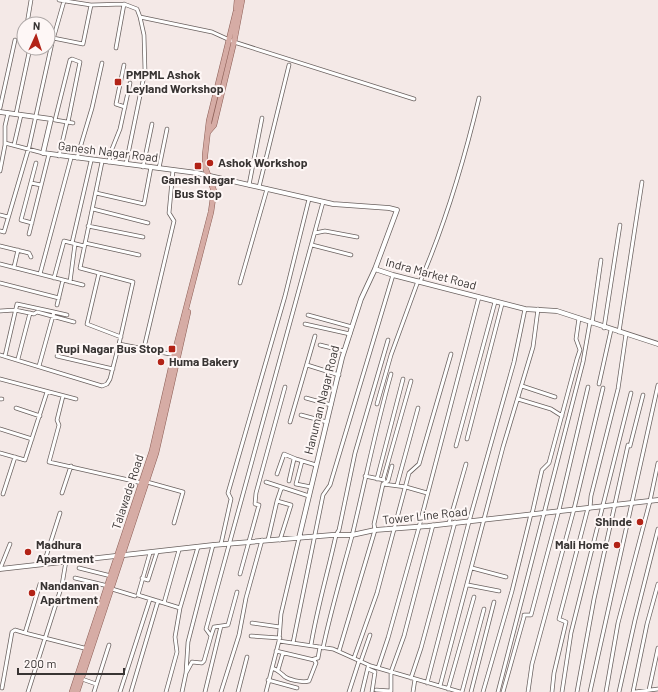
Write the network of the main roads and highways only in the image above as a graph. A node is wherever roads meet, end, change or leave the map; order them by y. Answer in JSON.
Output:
{"nodes":[{"id":1,"x":237,"y":0,"type":"edge"},
{"id":2,"x":242,"y":0,"type":"edge"},
{"id":3,"x":208,"y":132,"type":"junction"},
{"id":4,"x":120,"y":556,"type":"junction"},
{"id":5,"x":110,"y":587,"type":"junction"},
{"id":6,"x":89,"y":650,"type":"junction"},
{"id":7,"x":72,"y":692,"type":"edge"},
{"id":8,"x":77,"y":692,"type":"edge"}],
"edges":[{"from":1,"to":3,"type":"main road","name":"Talawade Road"},
{"from":2,"to":3,"type":"main road","name":"Talawade Road"},
{"from":3,"to":4,"type":"main road","name":"Talawade Road"},
{"from":4,"to":5,"type":"main road","name":"Talawade Road"},
{"from":4,"to":5,"type":"main road","name":"Talawade Road"},
{"from":5,"to":6,"type":"main road","name":"Talawade Road"},
{"from":6,"to":7,"type":"main road","name":"Talawade Road"},
{"from":6,"to":8,"type":"main road","name":"Talawade Road"}]}
